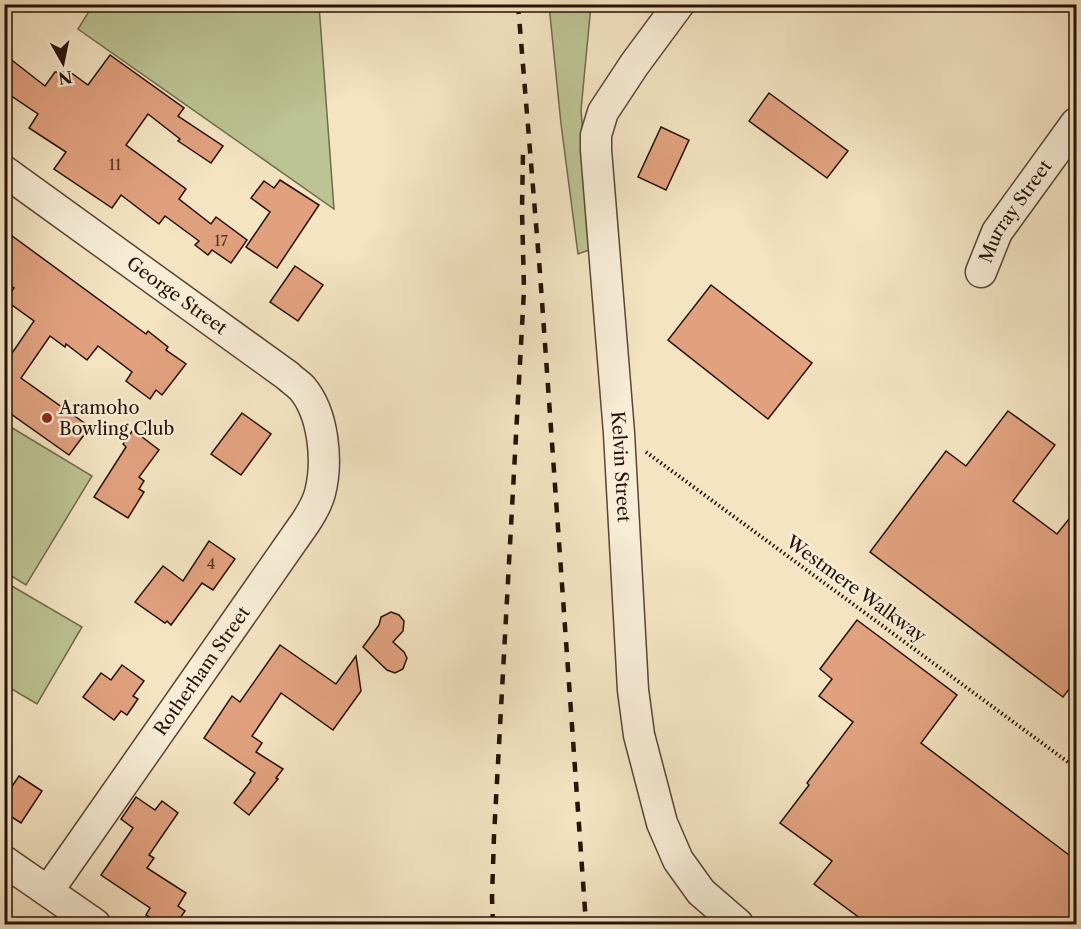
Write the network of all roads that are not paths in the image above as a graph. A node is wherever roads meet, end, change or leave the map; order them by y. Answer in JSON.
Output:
{"nodes":[{"id":1,"x":679,"y":4,"type":"edge"},
{"id":2,"x":1077,"y":123,"type":"edge"},
{"id":3,"x":4,"y":171,"type":"edge"},
{"id":4,"x":981,"y":272,"type":"dead end"},
{"id":5,"x":322,"y":440,"type":"joint"},
{"id":6,"x":4,"y":861,"type":"edge"},
{"id":7,"x":48,"y":891,"type":"junction"},
{"id":8,"x":95,"y":924,"type":"edge"},
{"id":9,"x":738,"y":924,"type":"edge"}],
"edges":[{"from":1,"to":9,"type":"street","name":"Kelvin Street"},
{"from":2,"to":4,"type":"street","name":"Murray Street"},
{"from":3,"to":5,"type":"street","name":"George Street"},
{"from":5,"to":7,"type":"street","name":"Rotherham Street"},
{"from":6,"to":7,"type":"street"},
{"from":7,"to":8,"type":"street"}]}
